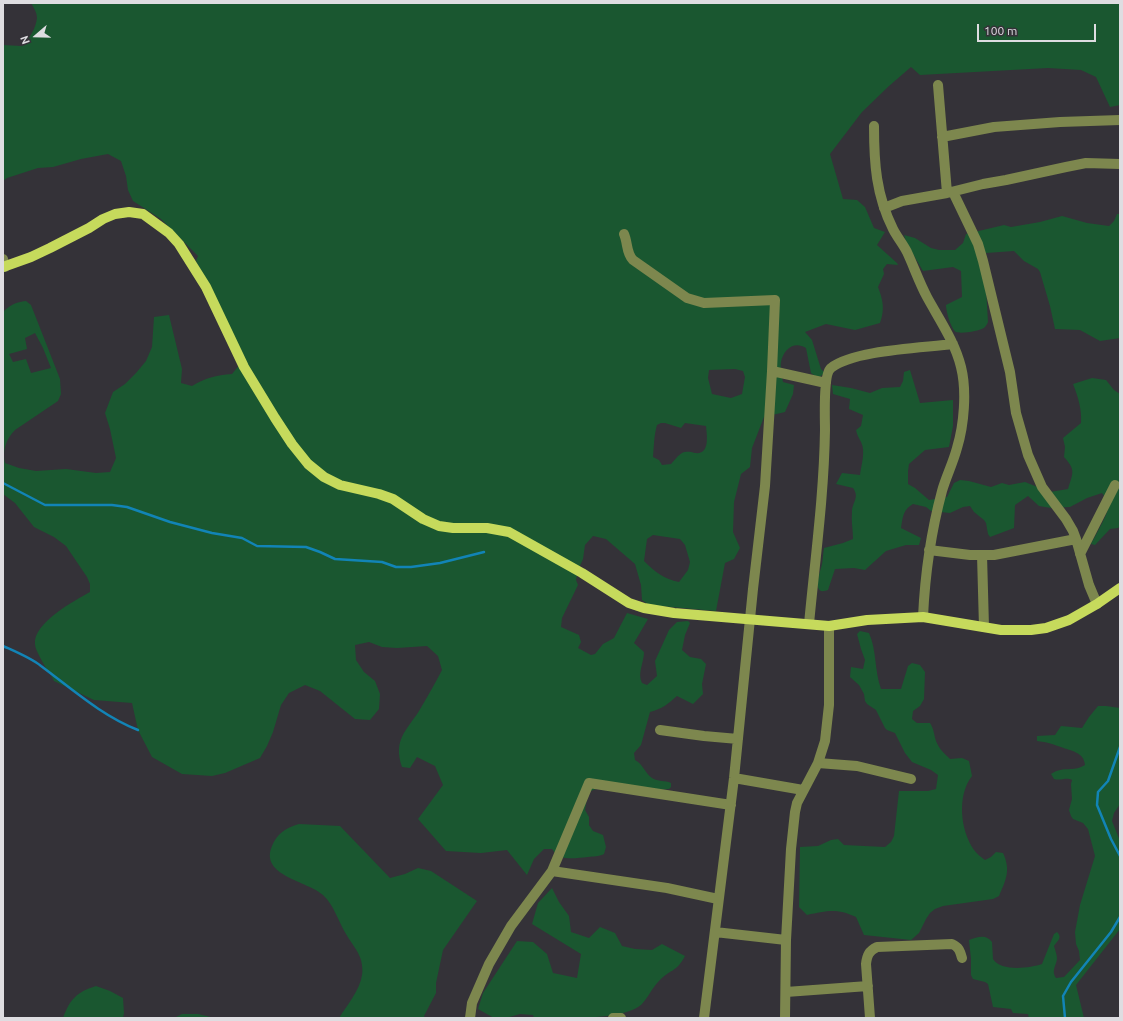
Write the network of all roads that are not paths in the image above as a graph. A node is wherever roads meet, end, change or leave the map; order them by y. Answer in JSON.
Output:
{"nodes":[{"id":1,"x":938,"y":85,"type":"dead end"},
{"id":2,"x":1120,"y":120,"type":"edge"},
{"id":3,"x":874,"y":126,"type":"dead end"},
{"id":4,"x":942,"y":137,"type":"junction"},
{"id":5,"x":1120,"y":164,"type":"edge"},
{"id":6,"x":950,"y":192,"type":"junction"},
{"id":7,"x":884,"y":208,"type":"junction"},
{"id":8,"x":624,"y":234,"type":"dead end"},
{"id":9,"x":4,"y":264,"type":"edge"},
{"id":10,"x":953,"y":344,"type":"junction"},
{"id":11,"x":772,"y":371,"type":"junction"},
{"id":12,"x":826,"y":383,"type":"junction"},
{"id":13,"x":1115,"y":485,"type":"dead end"},
{"id":14,"x":1076,"y":539,"type":"junction"},
{"id":15,"x":929,"y":550,"type":"junction"},
{"id":16,"x":1080,"y":554,"type":"junction"},
{"id":17,"x":982,"y":555,"type":"junction"},
{"id":18,"x":1120,"y":588,"type":"edge"},
{"id":19,"x":1097,"y":604,"type":"junction"},
{"id":20,"x":923,"y":617,"type":"junction"},
{"id":21,"x":750,"y":619,"type":"junction"},
{"id":22,"x":809,"y":624,"type":"junction"},
{"id":23,"x":829,"y":626,"type":"junction"},
{"id":24,"x":984,"y":627,"type":"junction"},
{"id":25,"x":660,"y":730,"type":"dead end"},
{"id":26,"x":738,"y":739,"type":"junction"},
{"id":27,"x":818,"y":763,"type":"junction"},
{"id":28,"x":734,"y":778,"type":"junction"},
{"id":29,"x":911,"y":779,"type":"dead end"},
{"id":30,"x":803,"y":790,"type":"junction"},
{"id":31,"x":730,"y":805,"type":"junction"},
{"id":32,"x":552,"y":871,"type":"junction"},
{"id":33,"x":718,"y":899,"type":"junction"},
{"id":34,"x":715,"y":932,"type":"junction"},
{"id":35,"x":786,"y":940,"type":"junction"},
{"id":36,"x":962,"y":958,"type":"dead end"},
{"id":37,"x":868,"y":986,"type":"junction"},
{"id":38,"x":786,"y":992,"type":"junction"},
{"id":39,"x":470,"y":1018,"type":"edge"},
{"id":40,"x":613,"y":1018,"type":"edge"},
{"id":41,"x":621,"y":1018,"type":"edge"},
{"id":42,"x":704,"y":1018,"type":"edge"},
{"id":43,"x":786,"y":1018,"type":"edge"},
{"id":44,"x":870,"y":1018,"type":"edge"}],
"edges":[{"from":1,"to":4,"type":"street"},
{"from":2,"to":4,"type":"street"},
{"from":3,"to":7,"type":"street"},
{"from":4,"to":6,"type":"street"},
{"from":5,"to":6,"type":"street"},
{"from":6,"to":7,"type":"street"},
{"from":6,"to":14,"type":"street"},
{"from":7,"to":10,"type":"street"},
{"from":8,"to":11,"type":"street"},
{"from":9,"to":21,"type":"main road"},
{"from":10,"to":12,"type":"street"},
{"from":10,"to":15,"type":"street"},
{"from":11,"to":12,"type":"street"},
{"from":11,"to":21,"type":"street"},
{"from":12,"to":22,"type":"street"},
{"from":13,"to":16,"type":"street"},
{"from":14,"to":16,"type":"street"},
{"from":14,"to":17,"type":"street"},
{"from":15,"to":17,"type":"street"},
{"from":15,"to":20,"type":"street"},
{"from":16,"to":19,"type":"street"},
{"from":17,"to":24,"type":"street"},
{"from":18,"to":19,"type":"main road"},
{"from":19,"to":24,"type":"main road"},
{"from":20,"to":23,"type":"main road"},
{"from":20,"to":24,"type":"main road"},
{"from":21,"to":22,"type":"main road"},
{"from":21,"to":26,"type":"street"},
{"from":22,"to":23,"type":"main road"},
{"from":23,"to":27,"type":"street"},
{"from":25,"to":26,"type":"street"},
{"from":26,"to":28,"type":"street"},
{"from":27,"to":29,"type":"street"},
{"from":27,"to":30,"type":"street"},
{"from":28,"to":30,"type":"street"},
{"from":28,"to":31,"type":"street"},
{"from":30,"to":35,"type":"street"},
{"from":31,"to":32,"type":"street"},
{"from":31,"to":33,"type":"street"},
{"from":32,"to":33,"type":"street"},
{"from":32,"to":39,"type":"street"},
{"from":33,"to":34,"type":"street"},
{"from":34,"to":35,"type":"street"},
{"from":34,"to":42,"type":"street"},
{"from":35,"to":38,"type":"street"},
{"from":36,"to":37,"type":"street"},
{"from":37,"to":38,"type":"street"},
{"from":37,"to":44,"type":"street"},
{"from":38,"to":43,"type":"street"},
{"from":40,"to":41,"type":"street"}]}
